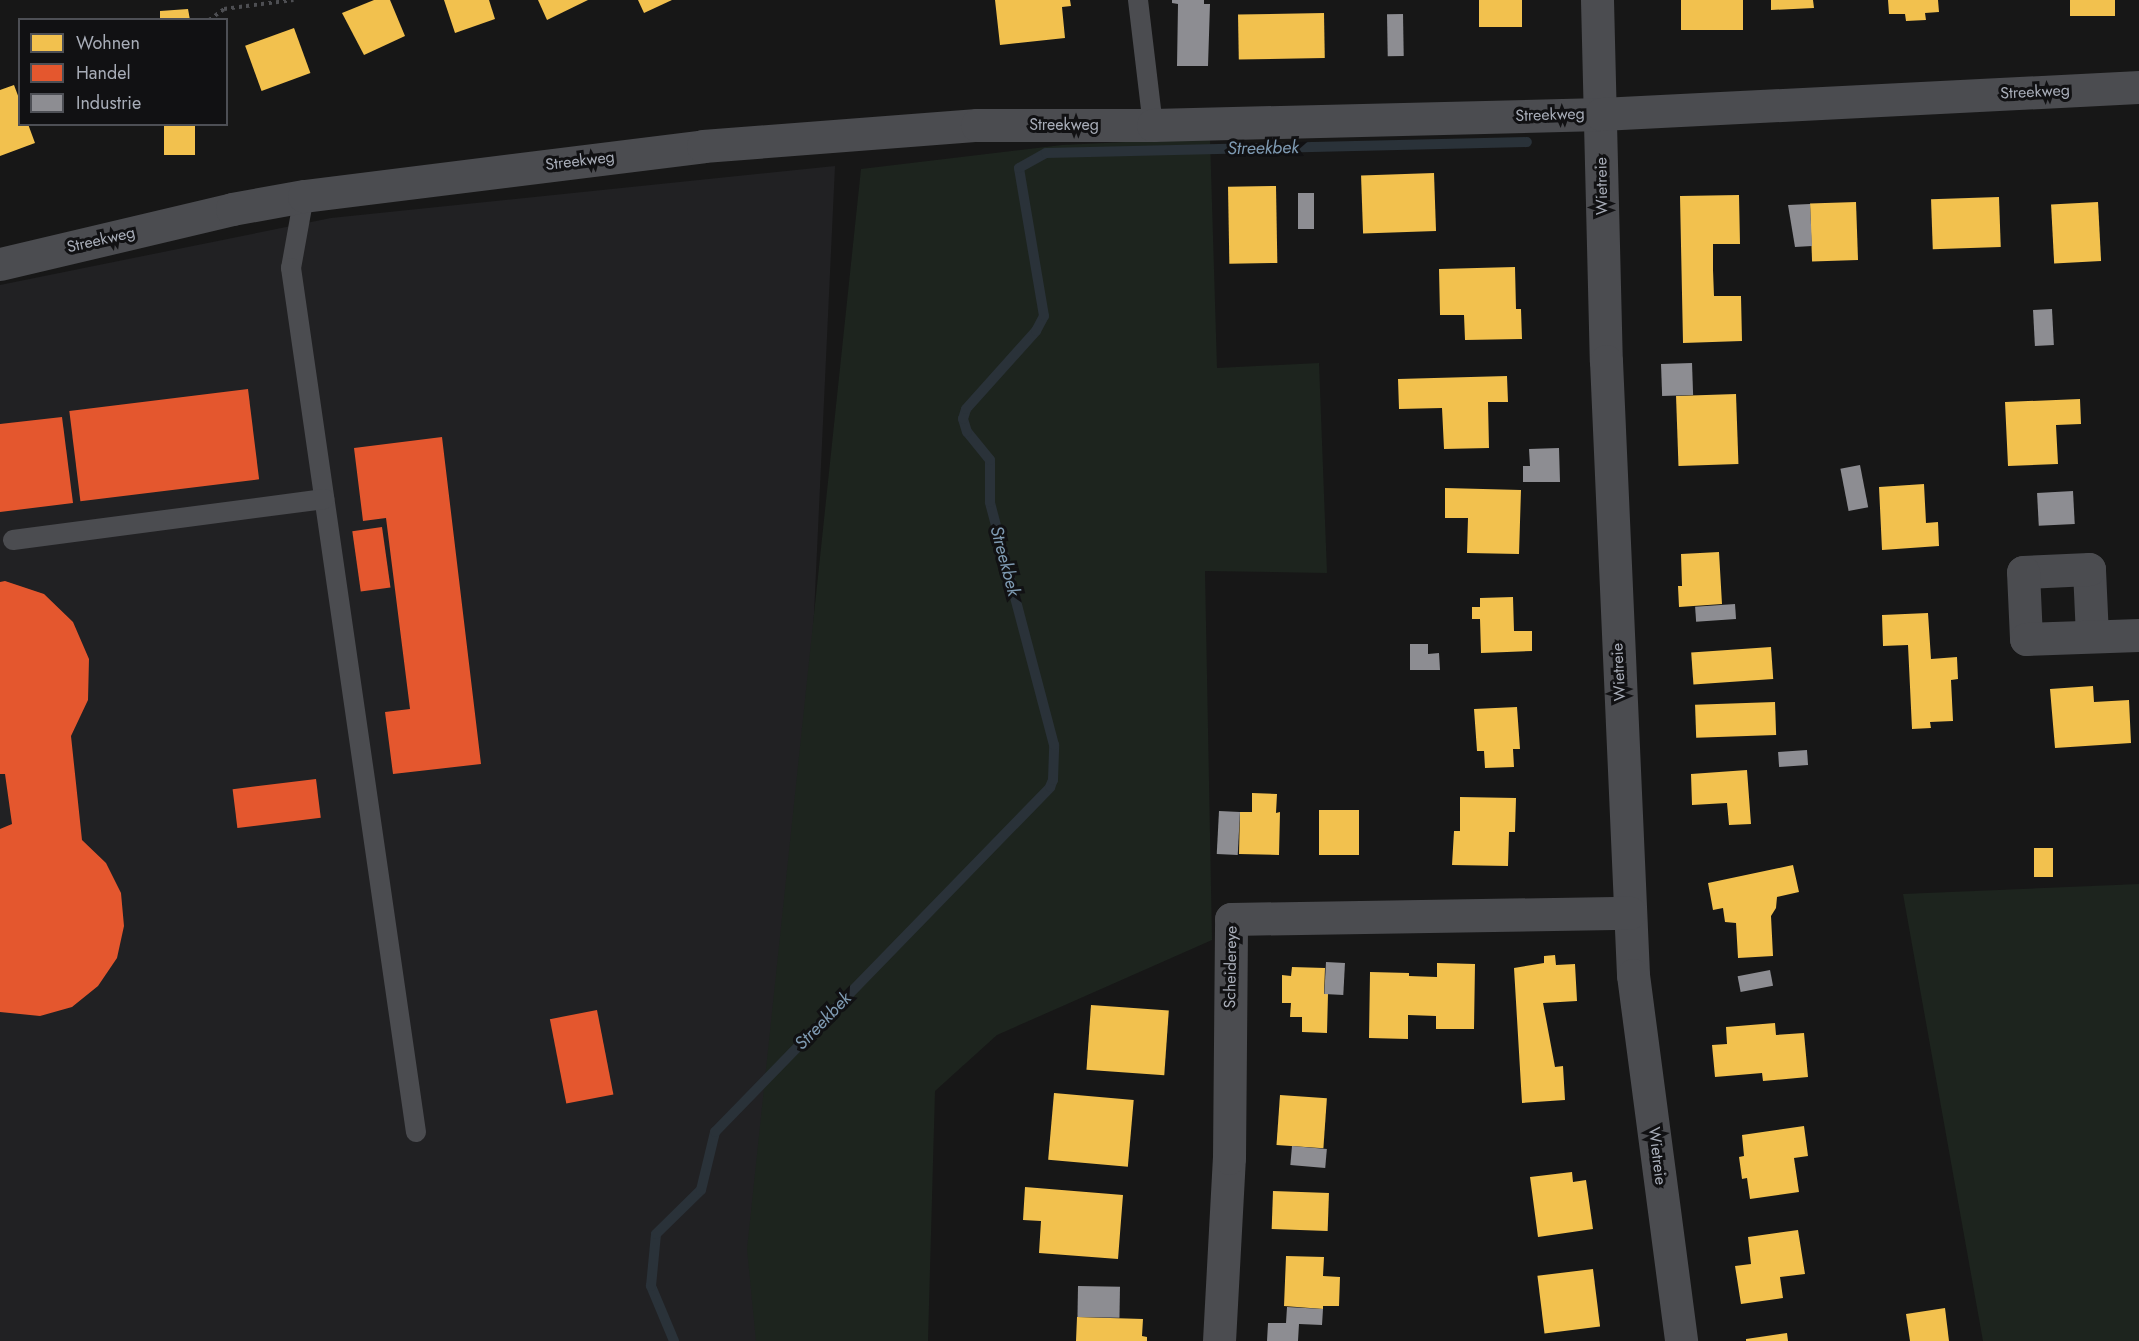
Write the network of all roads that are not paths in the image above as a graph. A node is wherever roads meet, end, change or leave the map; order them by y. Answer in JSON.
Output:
{"nodes":[{"id":1,"x":1138,"y":0,"type":"edge"},
{"id":2,"x":1597,"y":0,"type":"edge"},
{"id":3,"x":2139,"y":87,"type":"edge"},
{"id":4,"x":1601,"y":114,"type":"junction"},
{"id":5,"x":1153,"y":125,"type":"junction"},
{"id":6,"x":304,"y":196,"type":"junction"},
{"id":7,"x":0,"y":264,"type":"edge"},
{"id":8,"x":324,"y":499,"type":"junction"},
{"id":9,"x":13,"y":540,"type":"dead end"},
{"id":10,"x":2139,"y":634,"type":"edge"},
{"id":11,"x":2092,"y":636,"type":"dead end"},
{"id":12,"x":1630,"y":913,"type":"junction"},
{"id":13,"x":416,"y":1132,"type":"dead end"},
{"id":14,"x":1219,"y":1341,"type":"edge"},
{"id":15,"x":1681,"y":1341,"type":"edge"}],
"edges":[{"from":1,"to":5,"type":"lane"},
{"from":2,"to":4,"type":"street","name":"Wietreie"},
{"from":3,"to":4,"type":"street","name":"Streekweg"},
{"from":4,"to":5,"type":"street","name":"Streekweg"},
{"from":4,"to":12,"type":"street","name":"Wietreie"},
{"from":5,"to":6,"type":"street","name":"Streekweg"},
{"from":6,"to":7,"type":"street","name":"Streekweg"},
{"from":6,"to":8,"type":"lane"},
{"from":8,"to":9,"type":"lane"},
{"from":8,"to":13,"type":"lane"},
{"from":10,"to":11,"type":"street"},
{"from":12,"to":14,"type":"street","name":"Scheidereye"},
{"from":12,"to":15,"type":"street","name":"Wietreie"}]}
